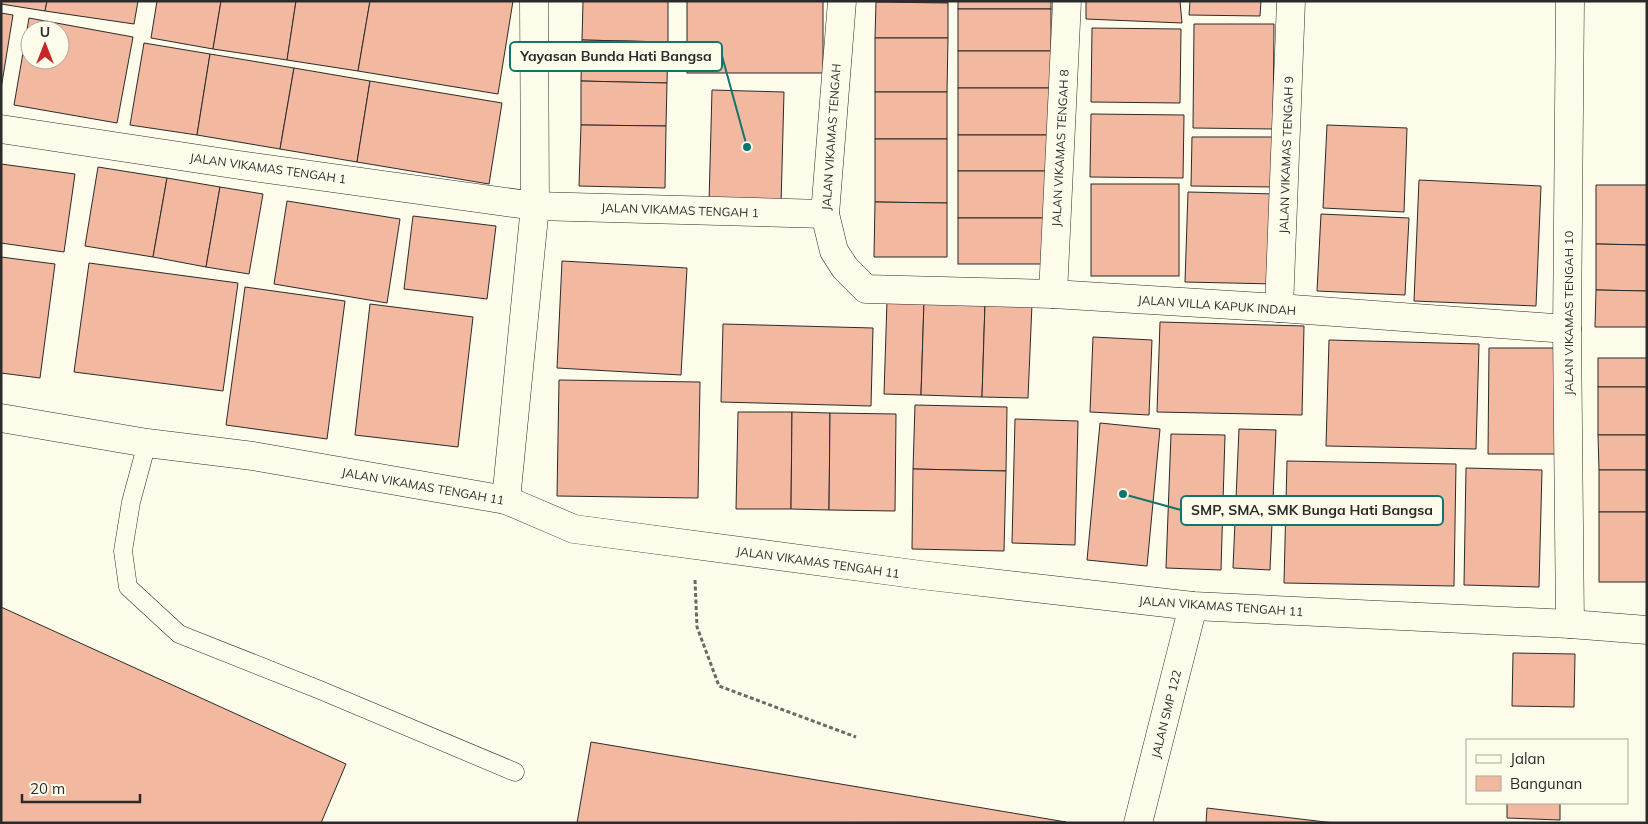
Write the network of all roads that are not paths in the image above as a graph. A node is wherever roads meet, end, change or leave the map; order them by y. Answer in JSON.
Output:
{"nodes":[{"id":1,"x":534,"y":1,"type":"edge"},
{"id":2,"x":842,"y":1,"type":"edge"},
{"id":3,"x":1067,"y":1,"type":"edge"},
{"id":4,"x":1291,"y":1,"type":"edge"},
{"id":5,"x":1570,"y":1,"type":"edge"},
{"id":6,"x":1,"y":129,"type":"edge"},
{"id":7,"x":535,"y":206,"type":"junction"},
{"id":8,"x":824,"y":214,"type":"junction"},
{"id":9,"x":866,"y":290,"type":"joint"},
{"id":10,"x":1053,"y":294,"type":"junction"},
{"id":11,"x":1279,"y":308,"type":"junction"},
{"id":12,"x":1567,"y":329,"type":"junction"},
{"id":13,"x":1,"y":418,"type":"edge"},
{"id":14,"x":148,"y":443,"type":"junction"},
{"id":15,"x":506,"y":500,"type":"junction"},
{"id":16,"x":1193,"y":606,"type":"junction"},
{"id":17,"x":1570,"y":624,"type":"junction"},
{"id":18,"x":1647,"y":630,"type":"edge"},
{"id":19,"x":515,"y":772,"type":"dead end"},
{"id":20,"x":1138,"y":823,"type":"edge"}],
"edges":[{"from":1,"to":7,"type":"street"},
{"from":2,"to":8,"type":"street","name":"JALAN VIKAMAS TENGAH"},
{"from":3,"to":10,"type":"street","name":"JALAN VIKAMAS TENGAH 8"},
{"from":4,"to":11,"type":"street","name":"JALAN VIKAMAS TENGAH 9"},
{"from":5,"to":12,"type":"street","name":"JALAN VIKAMAS TENGAH 10"},
{"from":6,"to":7,"type":"street","name":"JALAN VIKAMAS TENGAH 1"},
{"from":7,"to":8,"type":"street","name":"JALAN VIKAMAS TENGAH 1"},
{"from":7,"to":15,"type":"street"},
{"from":8,"to":9,"type":"street","name":"JALAN VIKAMAS TENGAH"},
{"from":9,"to":10,"type":"street","name":"JALAN VILLA KAPUK INDAH"},
{"from":10,"to":11,"type":"street","name":"JALAN VILLA KAPUK INDAH"},
{"from":11,"to":12,"type":"street","name":"JALAN VILLA KAPUK INDAH"},
{"from":12,"to":17,"type":"street","name":"JALAN VIKAMAS TENGAH 10"},
{"from":13,"to":14,"type":"street","name":"JALAN VIKAMAS TENGAH 11"},
{"from":14,"to":15,"type":"street","name":"JALAN VIKAMAS TENGAH 11"},
{"from":14,"to":19,"type":"lane"},
{"from":15,"to":16,"type":"street","name":"JALAN VIKAMAS TENGAH 11"},
{"from":16,"to":17,"type":"street","name":"JALAN VIKAMAS TENGAH 11"},
{"from":16,"to":20,"type":"street","name":"JALAN SMP 122"},
{"from":17,"to":18,"type":"street","name":"JALAN VIKAMAS TENGAH 11"}]}
